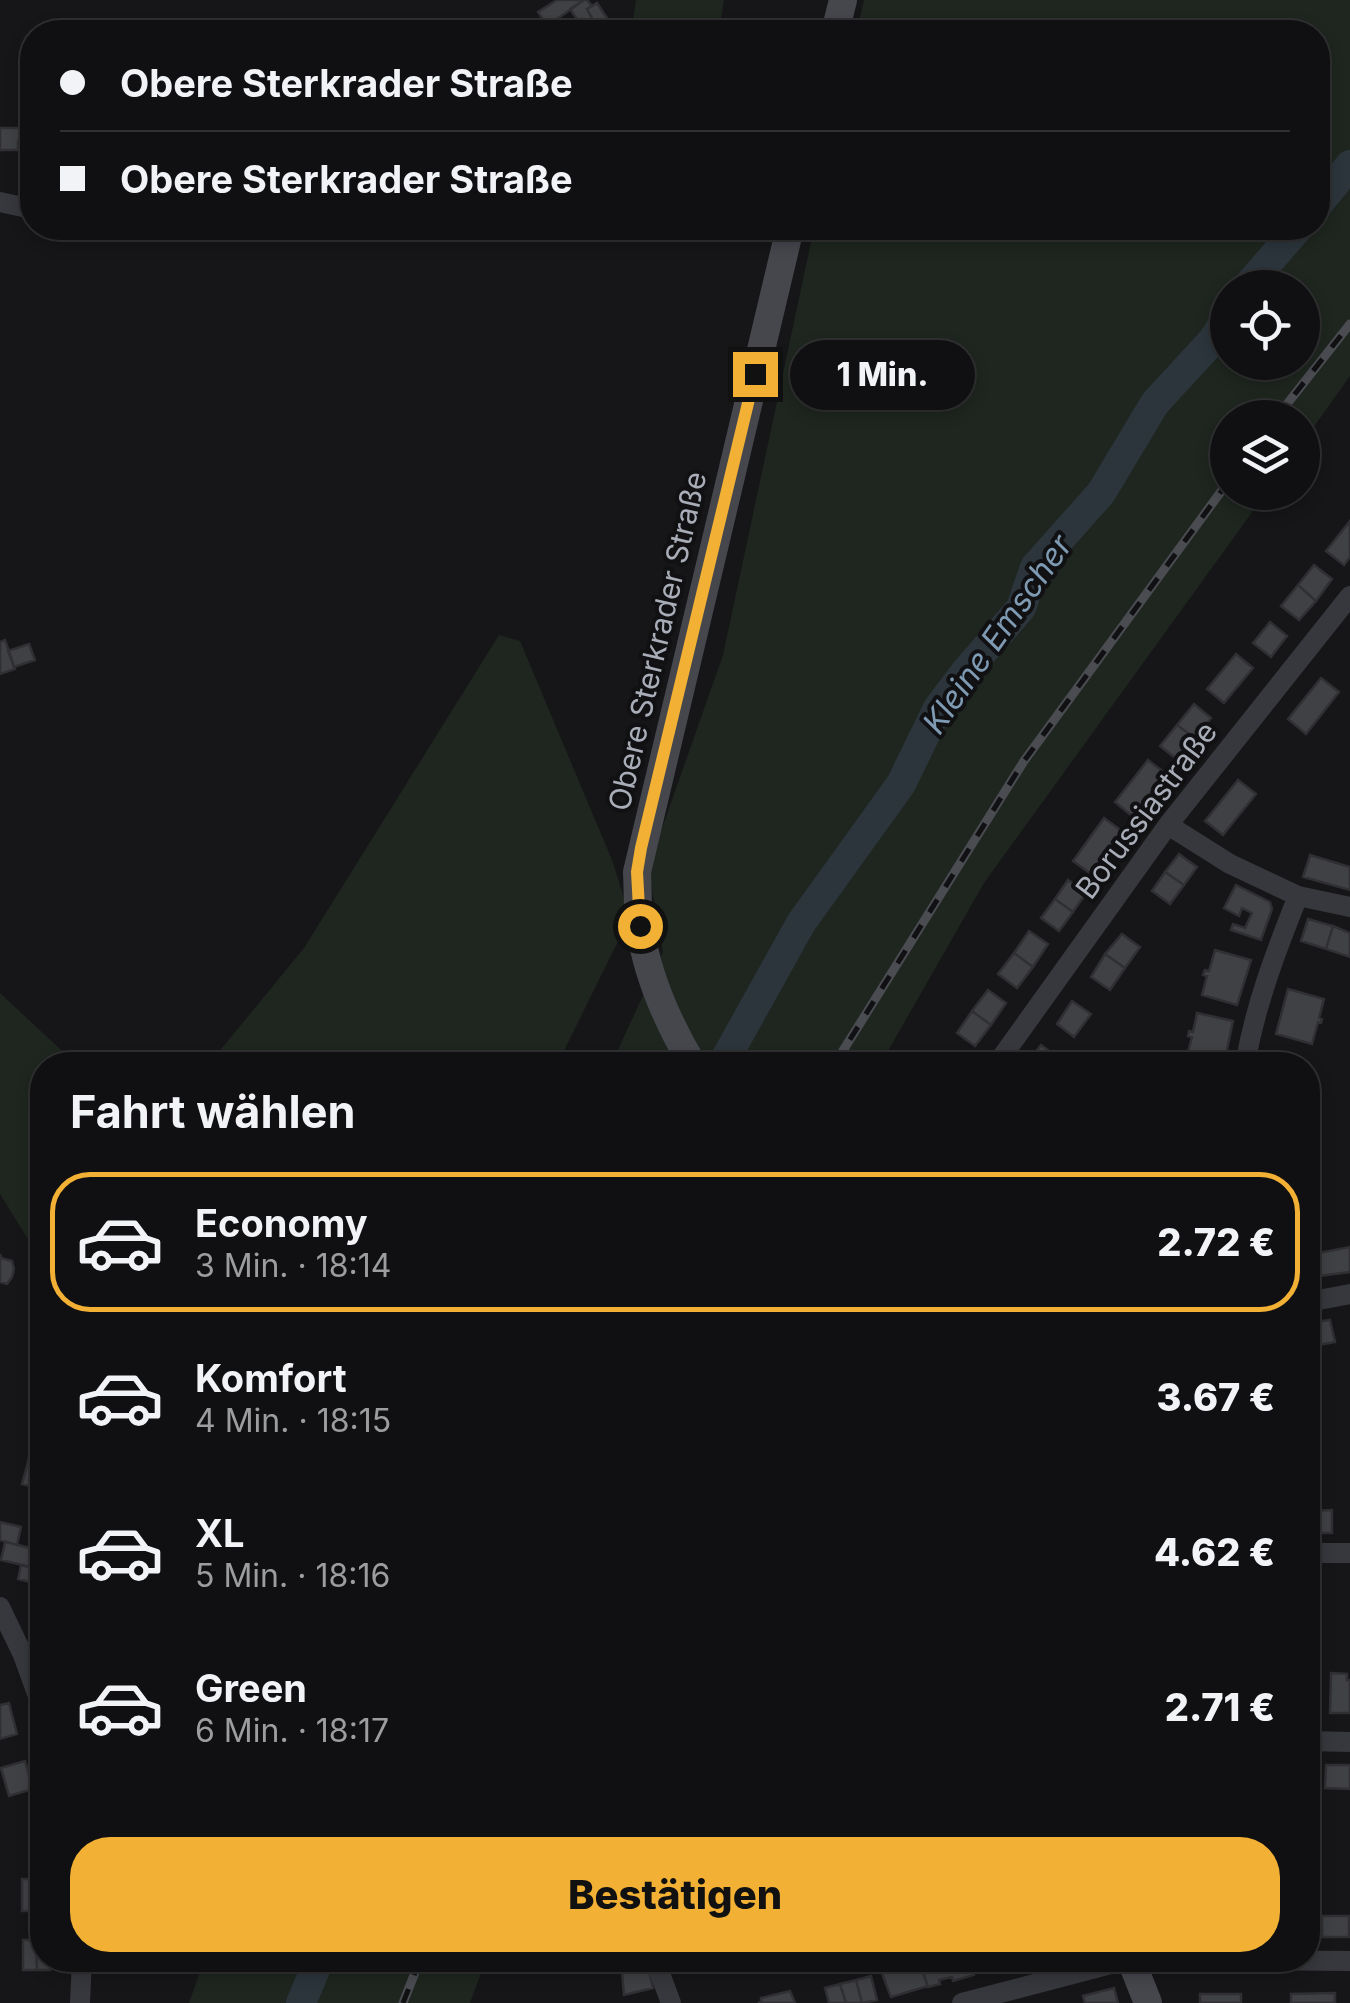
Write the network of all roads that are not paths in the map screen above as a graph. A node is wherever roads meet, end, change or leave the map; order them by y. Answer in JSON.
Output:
{"nodes":[{"id":1,"x":787,"y":240,"type":"edge"},
{"id":2,"x":1350,"y":596,"type":"edge"},
{"id":3,"x":1168,"y":825,"type":"junction"},
{"id":4,"x":1298,"y":896,"type":"junction"},
{"id":5,"x":1350,"y":907,"type":"edge"},
{"id":6,"x":685,"y":1052,"type":"edge"},
{"id":7,"x":1005,"y":1052,"type":"edge"},
{"id":8,"x":1247,"y":1052,"type":"edge"},
{"id":9,"x":1350,"y":1294,"type":"edge"},
{"id":10,"x":1320,"y":1300,"type":"edge"},
{"id":11,"x":1320,"y":1553,"type":"edge"},
{"id":12,"x":1350,"y":1553,"type":"edge"},
{"id":13,"x":0,"y":1607,"type":"edge"},
{"id":14,"x":30,"y":1672,"type":"edge"},
{"id":15,"x":1320,"y":1742,"type":"edge"},
{"id":16,"x":1350,"y":1742,"type":"edge"},
{"id":17,"x":1320,"y":1961,"type":"edge"},
{"id":18,"x":1350,"y":1961,"type":"edge"},
{"id":19,"x":81,"y":1972,"type":"edge"},
{"id":20,"x":659,"y":1972,"type":"edge"},
{"id":21,"x":1082,"y":1972,"type":"edge"},
{"id":22,"x":1134,"y":1972,"type":"edge"},
{"id":23,"x":80,"y":2003,"type":"edge"},
{"id":24,"x":671,"y":2003,"type":"edge"},
{"id":25,"x":962,"y":2003,"type":"edge"},
{"id":26,"x":1148,"y":2003,"type":"edge"}],
"edges":[{"from":1,"to":6,"type":"street","name":"Obere Sterkrader Straße"},
{"from":2,"to":3,"type":"street","name":"Borussiastraße"},
{"from":3,"to":4,"type":"street"},
{"from":3,"to":7,"type":"street","name":"Borussiastraße"},
{"from":4,"to":5,"type":"street"},
{"from":4,"to":8,"type":"street"},
{"from":9,"to":10,"type":"street"},
{"from":11,"to":12,"type":"street"},
{"from":13,"to":14,"type":"street"},
{"from":15,"to":16,"type":"street"},
{"from":17,"to":18,"type":"street"},
{"from":19,"to":23,"type":"street"},
{"from":20,"to":24,"type":"street"},
{"from":21,"to":25,"type":"street"},
{"from":22,"to":26,"type":"street"}]}
